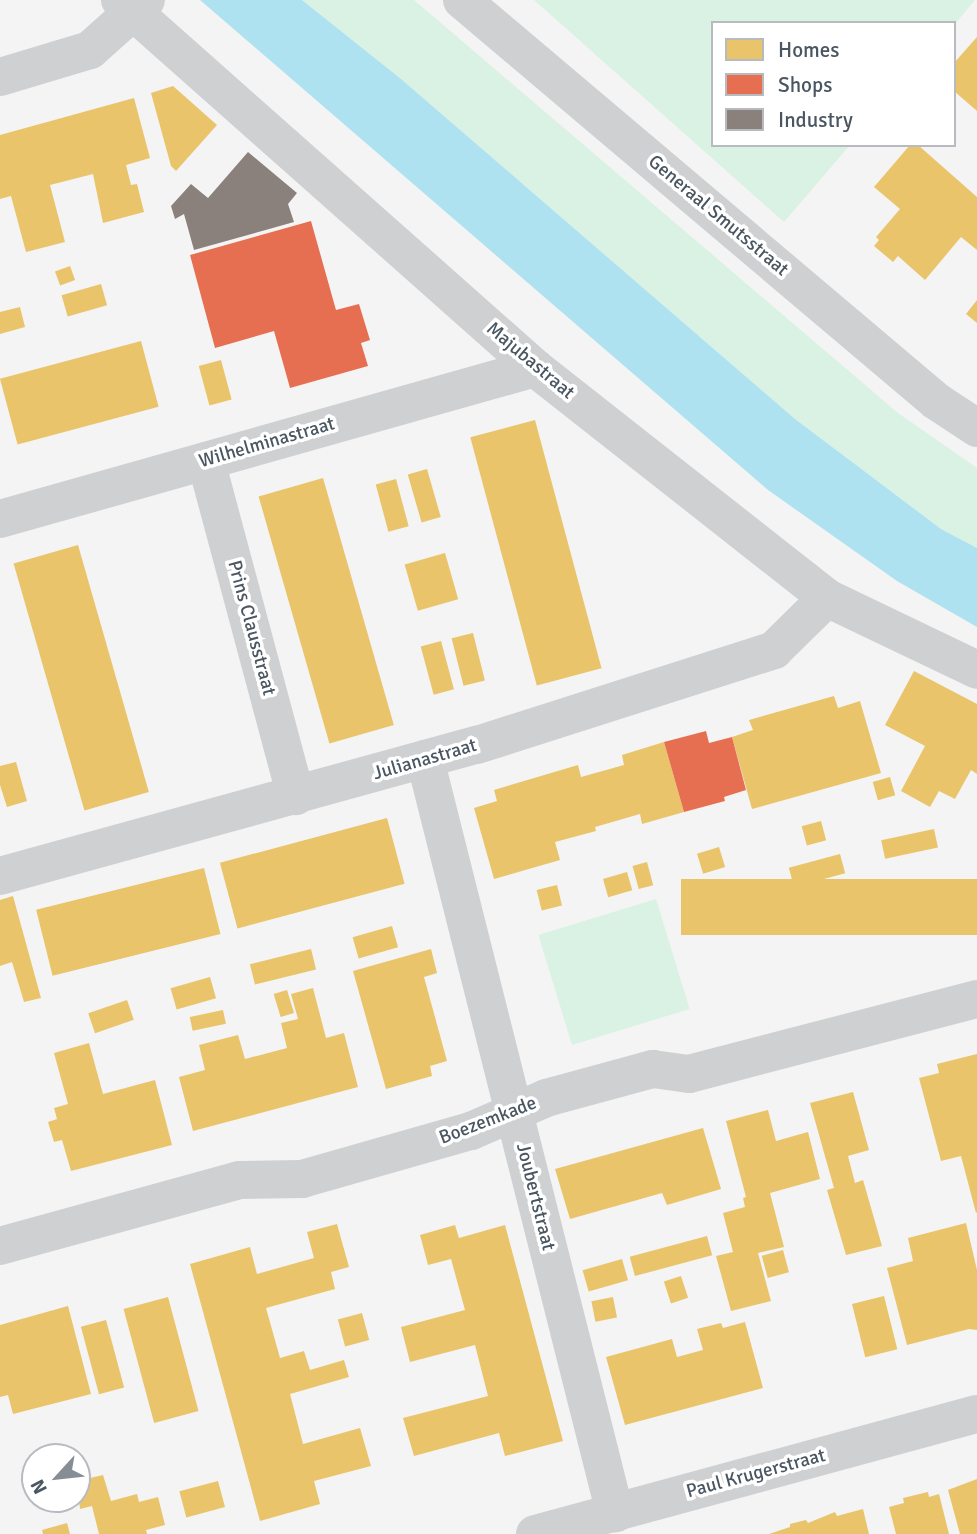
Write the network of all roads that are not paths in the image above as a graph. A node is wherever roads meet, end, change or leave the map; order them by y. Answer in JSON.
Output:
{"nodes":[{"id":1,"x":462,"y":0,"type":"edge"},
{"id":2,"x":133,"y":4,"type":"edge"},
{"id":3,"x":0,"y":77,"type":"edge"},
{"id":4,"x":535,"y":368,"type":"junction"},
{"id":5,"x":977,"y":428,"type":"edge"},
{"id":6,"x":206,"y":461,"type":"junction"},
{"id":7,"x":0,"y":519,"type":"edge"},
{"id":8,"x":827,"y":598,"type":"junction"},
{"id":9,"x":977,"y":670,"type":"edge"},
{"id":10,"x":425,"y":759,"type":"junction"},
{"id":11,"x":296,"y":796,"type":"junction"},
{"id":12,"x":0,"y":876,"type":"edge"},
{"id":13,"x":977,"y":999,"type":"edge"},
{"id":14,"x":514,"y":1111,"type":"junction"},
{"id":15,"x":0,"y":1246,"type":"edge"},
{"id":16,"x":977,"y":1414,"type":"edge"},
{"id":17,"x":615,"y":1513,"type":"junction"},
{"id":18,"x":535,"y":1534,"type":"edge"}],
"edges":[{"from":1,"to":5,"type":"street","name":"Generaal Smutsstraat"},
{"from":2,"to":3,"type":"street"},
{"from":2,"to":4,"type":"street","name":"Majubastraat"},
{"from":4,"to":6,"type":"street","name":"Wilhelminastraat"},
{"from":4,"to":8,"type":"street","name":"Majubastraat"},
{"from":6,"to":7,"type":"street","name":"Wilhelminastraat"},
{"from":6,"to":11,"type":"street","name":"Prins Clausstraat"},
{"from":8,"to":9,"type":"street","name":"Majubastraat"},
{"from":8,"to":10,"type":"street","name":"Julianastraat"},
{"from":10,"to":11,"type":"street","name":"Julianastraat"},
{"from":10,"to":14,"type":"street","name":"Joubertstraat"},
{"from":11,"to":12,"type":"street","name":"Julianastraat"},
{"from":13,"to":14,"type":"street","name":"Boezemkade"},
{"from":14,"to":15,"type":"street","name":"Boezemkade"},
{"from":14,"to":17,"type":"street","name":"Joubertstraat"},
{"from":16,"to":17,"type":"street","name":"Paul Krugerstraat"},
{"from":17,"to":18,"type":"street","name":"Paul Krugerstraat"}]}
